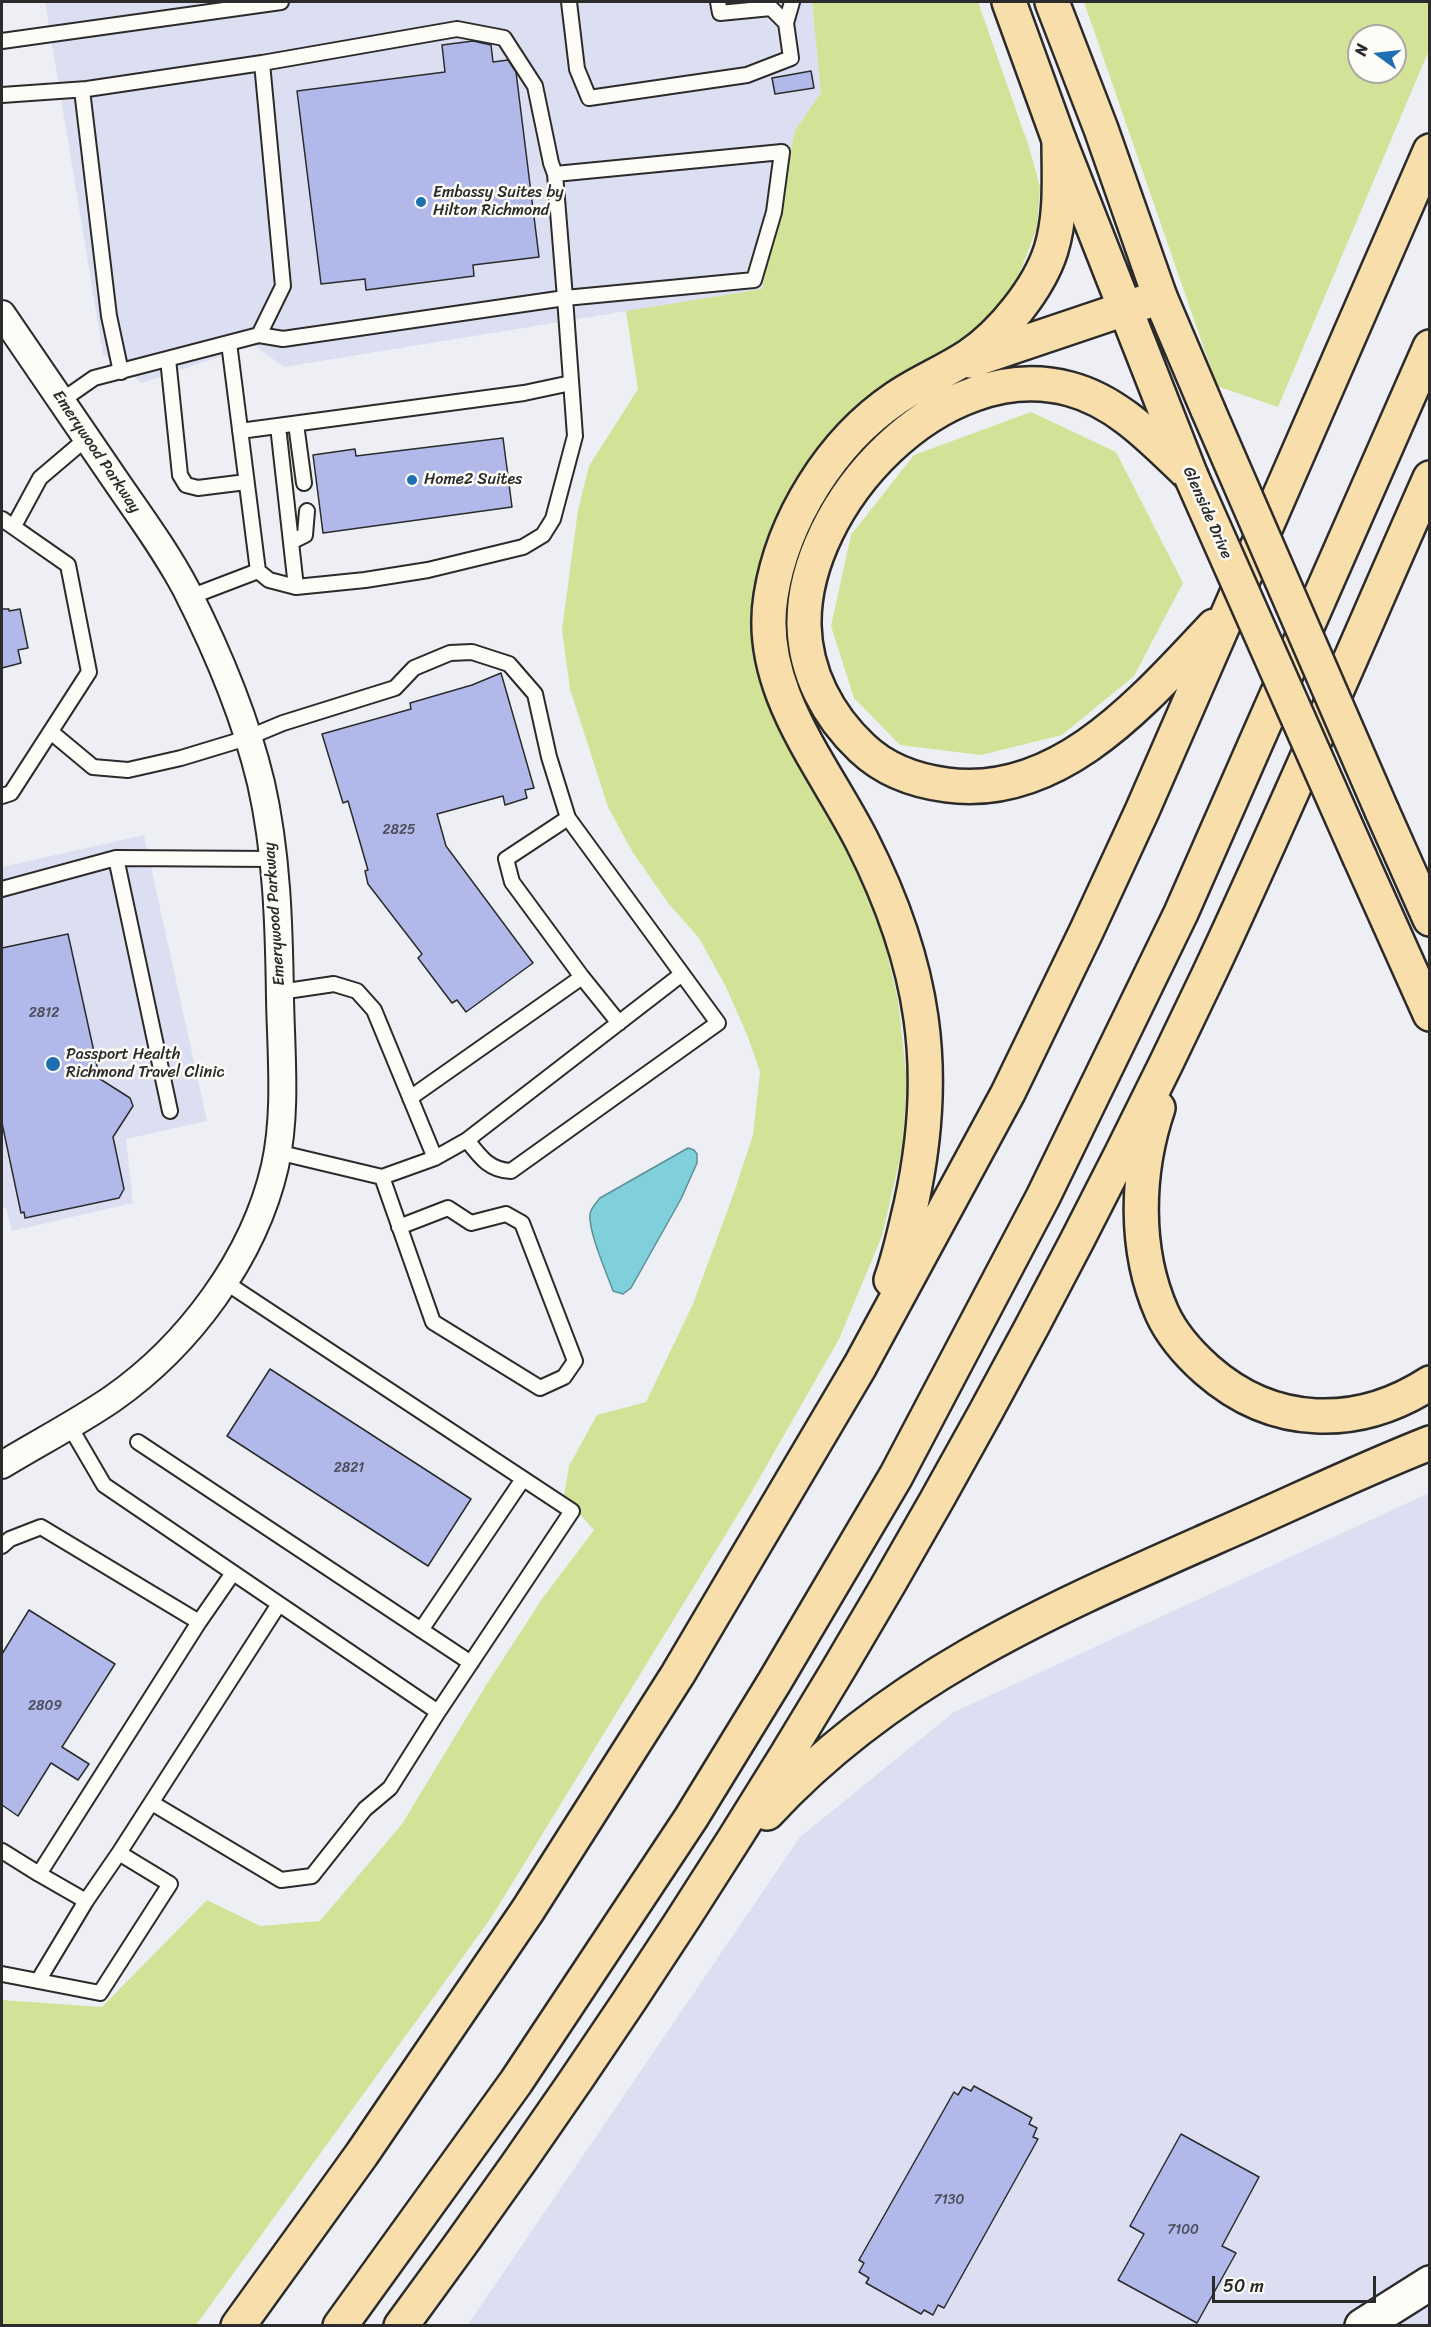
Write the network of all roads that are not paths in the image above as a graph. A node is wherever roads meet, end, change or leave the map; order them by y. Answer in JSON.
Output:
{"nodes":[{"id":1,"x":273,"y":2,"type":"edge"},
{"id":2,"x":569,"y":2,"type":"edge"},
{"id":3,"x":718,"y":2,"type":"edge"},
{"id":4,"x":792,"y":2,"type":"edge"},
{"id":5,"x":1009,"y":2,"type":"edge"},
{"id":6,"x":1052,"y":2,"type":"edge"},
{"id":7,"x":786,"y":23,"type":"junction"},
{"id":8,"x":2,"y":41,"type":"edge"},
{"id":9,"x":262,"y":63,"type":"junction"},
{"id":10,"x":82,"y":90,"type":"junction"},
{"id":11,"x":2,"y":95,"type":"edge"},
{"id":12,"x":1059,"y":140,"type":"junction"},
{"id":13,"x":1430,"y":151,"type":"edge"},
{"id":14,"x":555,"y":174,"type":"junction"},
{"id":15,"x":1160,"y":297,"type":"junction"},
{"id":16,"x":565,"y":298,"type":"junction"},
{"id":17,"x":1124,"y":309,"type":"junction"},
{"id":18,"x":2,"y":314,"type":"edge"},
{"id":19,"x":259,"y":335,"type":"junction"},
{"id":20,"x":229,"y":343,"type":"junction"},
{"id":21,"x":1430,"y":347,"type":"edge"},
{"id":22,"x":168,"y":359,"type":"junction"},
{"id":23,"x":951,"y":367,"type":"junction"},
{"id":24,"x":121,"y":372,"type":"junction"},
{"id":25,"x":571,"y":383,"type":"junction"},
{"id":26,"x":62,"y":401,"type":"junction"},
{"id":27,"x":296,"y":424,"type":"junction"},
{"id":28,"x":278,"y":426,"type":"junction"},
{"id":29,"x":240,"y":431,"type":"junction"},
{"id":30,"x":87,"y":438,"type":"junction"},
{"id":31,"x":1191,"y":476,"type":"junction"},
{"id":32,"x":1430,"y":477,"type":"edge"},
{"id":33,"x":246,"y":482,"type":"junction"},
{"id":34,"x":304,"y":483,"type":"dead end"},
{"id":35,"x":307,"y":511,"type":"dead end"},
{"id":36,"x":8,"y":522,"type":"edge"},
{"id":37,"x":291,"y":543,"type":"junction"},
{"id":38,"x":258,"y":571,"type":"junction"},
{"id":39,"x":296,"y":587,"type":"junction"},
{"id":40,"x":190,"y":597,"type":"junction"},
{"id":41,"x":1229,"y":610,"type":"junction"},
{"id":42,"x":51,"y":732,"type":"junction"},
{"id":43,"x":247,"y":738,"type":"junction"},
{"id":44,"x":2,"y":796,"type":"edge"},
{"id":45,"x":568,"y":818,"type":"junction"},
{"id":46,"x":116,"y":858,"type":"junction"},
{"id":47,"x":273,"y":860,"type":"junction"},
{"id":48,"x":2,"y":889,"type":"edge"},
{"id":49,"x":1430,"y":919,"type":"edge"},
{"id":50,"x":682,"y":975,"type":"junction"},
{"id":51,"x":582,"y":977,"type":"junction"},
{"id":52,"x":1208,"y":977,"type":"junction"},
{"id":53,"x":280,"y":992,"type":"junction"},
{"id":54,"x":1430,"y":1014,"type":"edge"},
{"id":55,"x":619,"y":1023,"type":"junction"},
{"id":56,"x":410,"y":1098,"type":"junction"},
{"id":57,"x":170,"y":1111,"type":"dead end"},
{"id":58,"x":467,"y":1140,"type":"junction"},
{"id":59,"x":277,"y":1152,"type":"junction"},
{"id":60,"x":435,"y":1158,"type":"junction"},
{"id":61,"x":382,"y":1177,"type":"junction"},
{"id":62,"x":399,"y":1227,"type":"junction"},
{"id":63,"x":225,"y":1281,"type":"junction"},
{"id":64,"x":860,"y":1366,"type":"junction"},
{"id":65,"x":1430,"y":1383,"type":"edge"},
{"id":66,"x":69,"y":1425,"type":"junction"},
{"id":67,"x":138,"y":1442,"type":"dead end"},
{"id":68,"x":1430,"y":1443,"type":"edge"},
{"id":69,"x":2,"y":1465,"type":"edge"},
{"id":70,"x":523,"y":1479,"type":"junction"},
{"id":71,"x":2,"y":1546,"type":"edge"},
{"id":72,"x":233,"y":1573,"type":"junction"},
{"id":73,"x":279,"y":1604,"type":"junction"},
{"id":74,"x":199,"y":1622,"type":"junction"},
{"id":75,"x":421,"y":1630,"type":"junction"},
{"id":76,"x":471,"y":1663,"type":"junction"},
{"id":77,"x":438,"y":1712,"type":"junction"},
{"id":78,"x":152,"y":1803,"type":"junction"},
{"id":79,"x":2,"y":1851,"type":"edge"},
{"id":80,"x":119,"y":1853,"type":"junction"},
{"id":81,"x":719,"y":1865,"type":"junction"},
{"id":82,"x":39,"y":1874,"type":"junction"},
{"id":83,"x":86,"y":1901,"type":"junction"},
{"id":84,"x":2,"y":1974,"type":"edge"},
{"id":85,"x":38,"y":1981,"type":"junction"},
{"id":86,"x":1430,"y":2283,"type":"edge"},
{"id":87,"x":238,"y":2325,"type":"edge"},
{"id":88,"x":340,"y":2325,"type":"edge"},
{"id":89,"x":401,"y":2325,"type":"edge"},
{"id":90,"x":1362,"y":2325,"type":"edge"}],
"edges":[{"from":1,"to":8,"type":"lane"},
{"from":2,"to":7,"type":"lane"},
{"from":3,"to":7,"type":"lane"},
{"from":4,"to":7,"type":"lane"},
{"from":5,"to":12,"type":"main road","name":"Glenside Drive"},
{"from":6,"to":15,"type":"main road"},
{"from":9,"to":10,"type":"lane"},
{"from":9,"to":14,"type":"lane"},
{"from":9,"to":19,"type":"lane"},
{"from":10,"to":11,"type":"lane"},
{"from":10,"to":24,"type":"lane"},
{"from":12,"to":17,"type":"main road","name":"Glenside Drive"},
{"from":12,"to":23,"type":"main road"},
{"from":13,"to":41,"type":"main road"},
{"from":14,"to":16,"type":"lane"},
{"from":14,"to":16,"type":"lane"},
{"from":15,"to":17,"type":"main road"},
{"from":15,"to":49,"type":"main road","bridge":true},
{"from":16,"to":19,"type":"lane"},
{"from":16,"to":25,"type":"lane"},
{"from":17,"to":23,"type":"main road"},
{"from":17,"to":31,"type":"main road","name":"Glenside Drive"},
{"from":18,"to":26,"type":"street","name":"Emerywood Parkway"},
{"from":19,"to":20,"type":"lane"},
{"from":20,"to":22,"type":"lane"},
{"from":20,"to":29,"type":"lane"},
{"from":21,"to":88,"type":"main road"},
{"from":22,"to":24,"type":"lane"},
{"from":22,"to":33,"type":"lane"},
{"from":23,"to":64,"type":"main road"},
{"from":24,"to":26,"type":"lane"},
{"from":25,"to":27,"type":"lane"},
{"from":25,"to":39,"type":"lane"},
{"from":26,"to":30,"type":"street","name":"Emerywood Parkway"},
{"from":27,"to":28,"type":"lane"},
{"from":27,"to":34,"type":"lane"},
{"from":28,"to":29,"type":"lane"},
{"from":28,"to":37,"type":"lane"},
{"from":29,"to":33,"type":"lane"},
{"from":30,"to":36,"type":"lane"},
{"from":30,"to":40,"type":"street","name":"Emerywood Parkway"},
{"from":31,"to":41,"type":"main road"},
{"from":31,"to":54,"type":"main road","name":"Glenside Drive","bridge":true},
{"from":32,"to":52,"type":"main road"},
{"from":33,"to":38,"type":"lane"},
{"from":35,"to":37,"type":"lane"},
{"from":36,"to":42,"type":"lane"},
{"from":37,"to":39,"type":"lane"},
{"from":38,"to":39,"type":"lane"},
{"from":38,"to":40,"type":"lane"},
{"from":40,"to":43,"type":"street","name":"Emerywood Parkway"},
{"from":41,"to":64,"type":"main road"},
{"from":42,"to":43,"type":"lane"},
{"from":42,"to":44,"type":"lane"},
{"from":43,"to":45,"type":"lane"},
{"from":43,"to":47,"type":"street","name":"Emerywood Parkway"},
{"from":45,"to":50,"type":"lane"},
{"from":45,"to":51,"type":"lane"},
{"from":46,"to":47,"type":"lane"},
{"from":46,"to":48,"type":"lane"},
{"from":46,"to":57,"type":"lane"},
{"from":47,"to":53,"type":"street","name":"Emerywood Parkway"},
{"from":50,"to":55,"type":"lane"},
{"from":50,"to":58,"type":"lane"},
{"from":51,"to":55,"type":"lane"},
{"from":51,"to":56,"type":"lane"},
{"from":52,"to":65,"type":"main road"},
{"from":52,"to":81,"type":"main road"},
{"from":53,"to":56,"type":"lane"},
{"from":53,"to":59,"type":"street","name":"Emerywood Parkway"},
{"from":55,"to":58,"type":"lane"},
{"from":56,"to":60,"type":"lane"},
{"from":58,"to":60,"type":"lane"},
{"from":59,"to":61,"type":"lane"},
{"from":59,"to":63,"type":"street","name":"Emerywood Parkway"},
{"from":60,"to":61,"type":"lane"},
{"from":61,"to":62,"type":"lane"},
{"from":62,"to":62,"type":"lane"},
{"from":63,"to":66,"type":"street","name":"Emerywood Parkway"},
{"from":63,"to":70,"type":"lane"},
{"from":64,"to":87,"type":"main road"},
{"from":66,"to":69,"type":"street","name":"Emerywood Parkway"},
{"from":66,"to":72,"type":"lane"},
{"from":67,"to":75,"type":"lane"},
{"from":68,"to":81,"type":"main road"},
{"from":70,"to":75,"type":"lane"},
{"from":70,"to":76,"type":"lane"},
{"from":71,"to":74,"type":"lane"},
{"from":72,"to":73,"type":"lane"},
{"from":72,"to":74,"type":"lane"},
{"from":73,"to":77,"type":"lane"},
{"from":73,"to":78,"type":"lane"},
{"from":74,"to":82,"type":"lane"},
{"from":75,"to":76,"type":"lane"},
{"from":76,"to":77,"type":"lane"},
{"from":77,"to":78,"type":"lane"},
{"from":78,"to":80,"type":"lane"},
{"from":79,"to":82,"type":"lane"},
{"from":80,"to":83,"type":"lane"},
{"from":80,"to":85,"type":"lane"},
{"from":81,"to":89,"type":"main road"},
{"from":82,"to":83,"type":"lane"},
{"from":83,"to":85,"type":"lane"},
{"from":84,"to":85,"type":"lane"},
{"from":86,"to":90,"type":"main road"}]}
